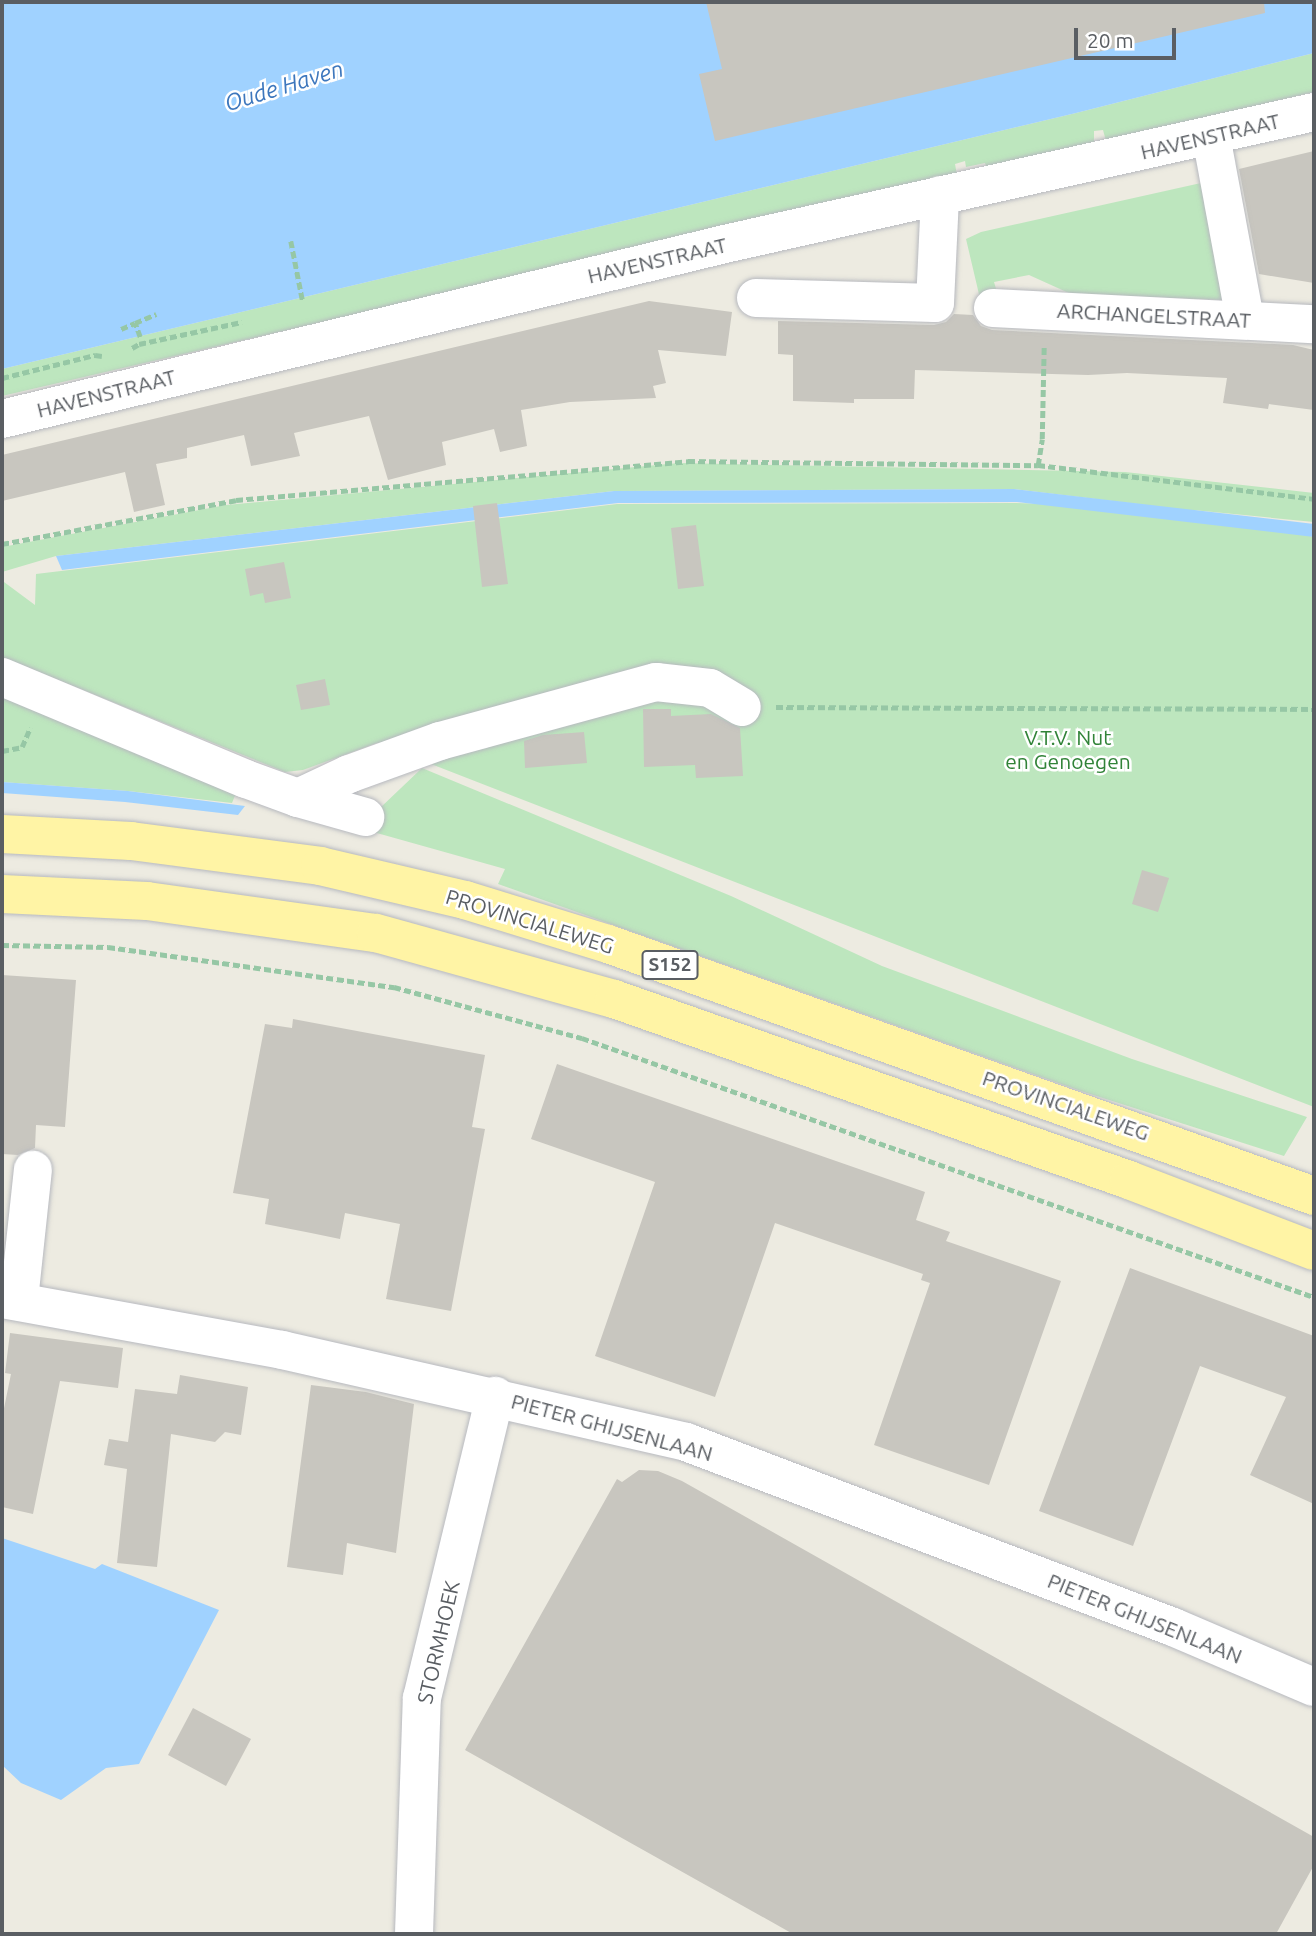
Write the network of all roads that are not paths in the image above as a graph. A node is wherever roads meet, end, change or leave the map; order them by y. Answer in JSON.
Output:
{"nodes":[{"id":1,"x":1314,"y":112,"type":"edge"},
{"id":2,"x":1211,"y":136,"type":"junction"},
{"id":3,"x":940,"y":195,"type":"junction"},
{"id":4,"x":756,"y":298,"type":"dead end"},
{"id":5,"x":993,"y":308,"type":"dead end"},
{"id":6,"x":1245,"y":319,"type":"junction"},
{"id":7,"x":1314,"y":324,"type":"edge"},
{"id":8,"x":2,"y":419,"type":"edge"},
{"id":9,"x":2,"y":677,"type":"edge"},
{"id":10,"x":742,"y":707,"type":"road end"},
{"id":11,"x":298,"y":798,"type":"junction"},
{"id":12,"x":365,"y":817,"type":"dead end"},
{"id":13,"x":2,"y":834,"type":"edge"},
{"id":14,"x":2,"y":894,"type":"edge"},
{"id":15,"x":33,"y":1170,"type":"dead end"},
{"id":16,"x":1314,"y":1196,"type":"edge"},
{"id":17,"x":1314,"y":1251,"type":"edge"},
{"id":18,"x":10,"y":1300,"type":"edge"},
{"id":19,"x":495,"y":1396,"type":"junction"},
{"id":20,"x":1314,"y":1686,"type":"edge"},
{"id":21,"x":414,"y":1934,"type":"edge"}],
"edges":[{"from":1,"to":2,"type":"street","name":"HAVENSTRAAT"},
{"from":2,"to":3,"type":"street","name":"HAVENSTRAAT"},
{"from":2,"to":6,"type":"street"},
{"from":3,"to":4,"type":"street"},
{"from":3,"to":8,"type":"street","name":"HAVENSTRAAT"},
{"from":5,"to":6,"type":"street","name":"ARCHANGELSTRAAT"},
{"from":6,"to":7,"type":"street","name":"ARCHANGELSTRAAT"},
{"from":9,"to":11,"type":"street"},
{"from":10,"to":11,"type":"street"},
{"from":11,"to":12,"type":"street"},
{"from":13,"to":16,"type":"main road","name":"PROVINCIALEWEG","number":"S152"},
{"from":14,"to":17,"type":"main road","number":"S152"},
{"from":15,"to":18,"type":"street"},
{"from":18,"to":19,"type":"street","name":"PIETER GHIJSENLAAN"},
{"from":19,"to":20,"type":"street","name":"PIETER GHIJSENLAAN"},
{"from":19,"to":21,"type":"street","name":"STORMHOEK"}]}
